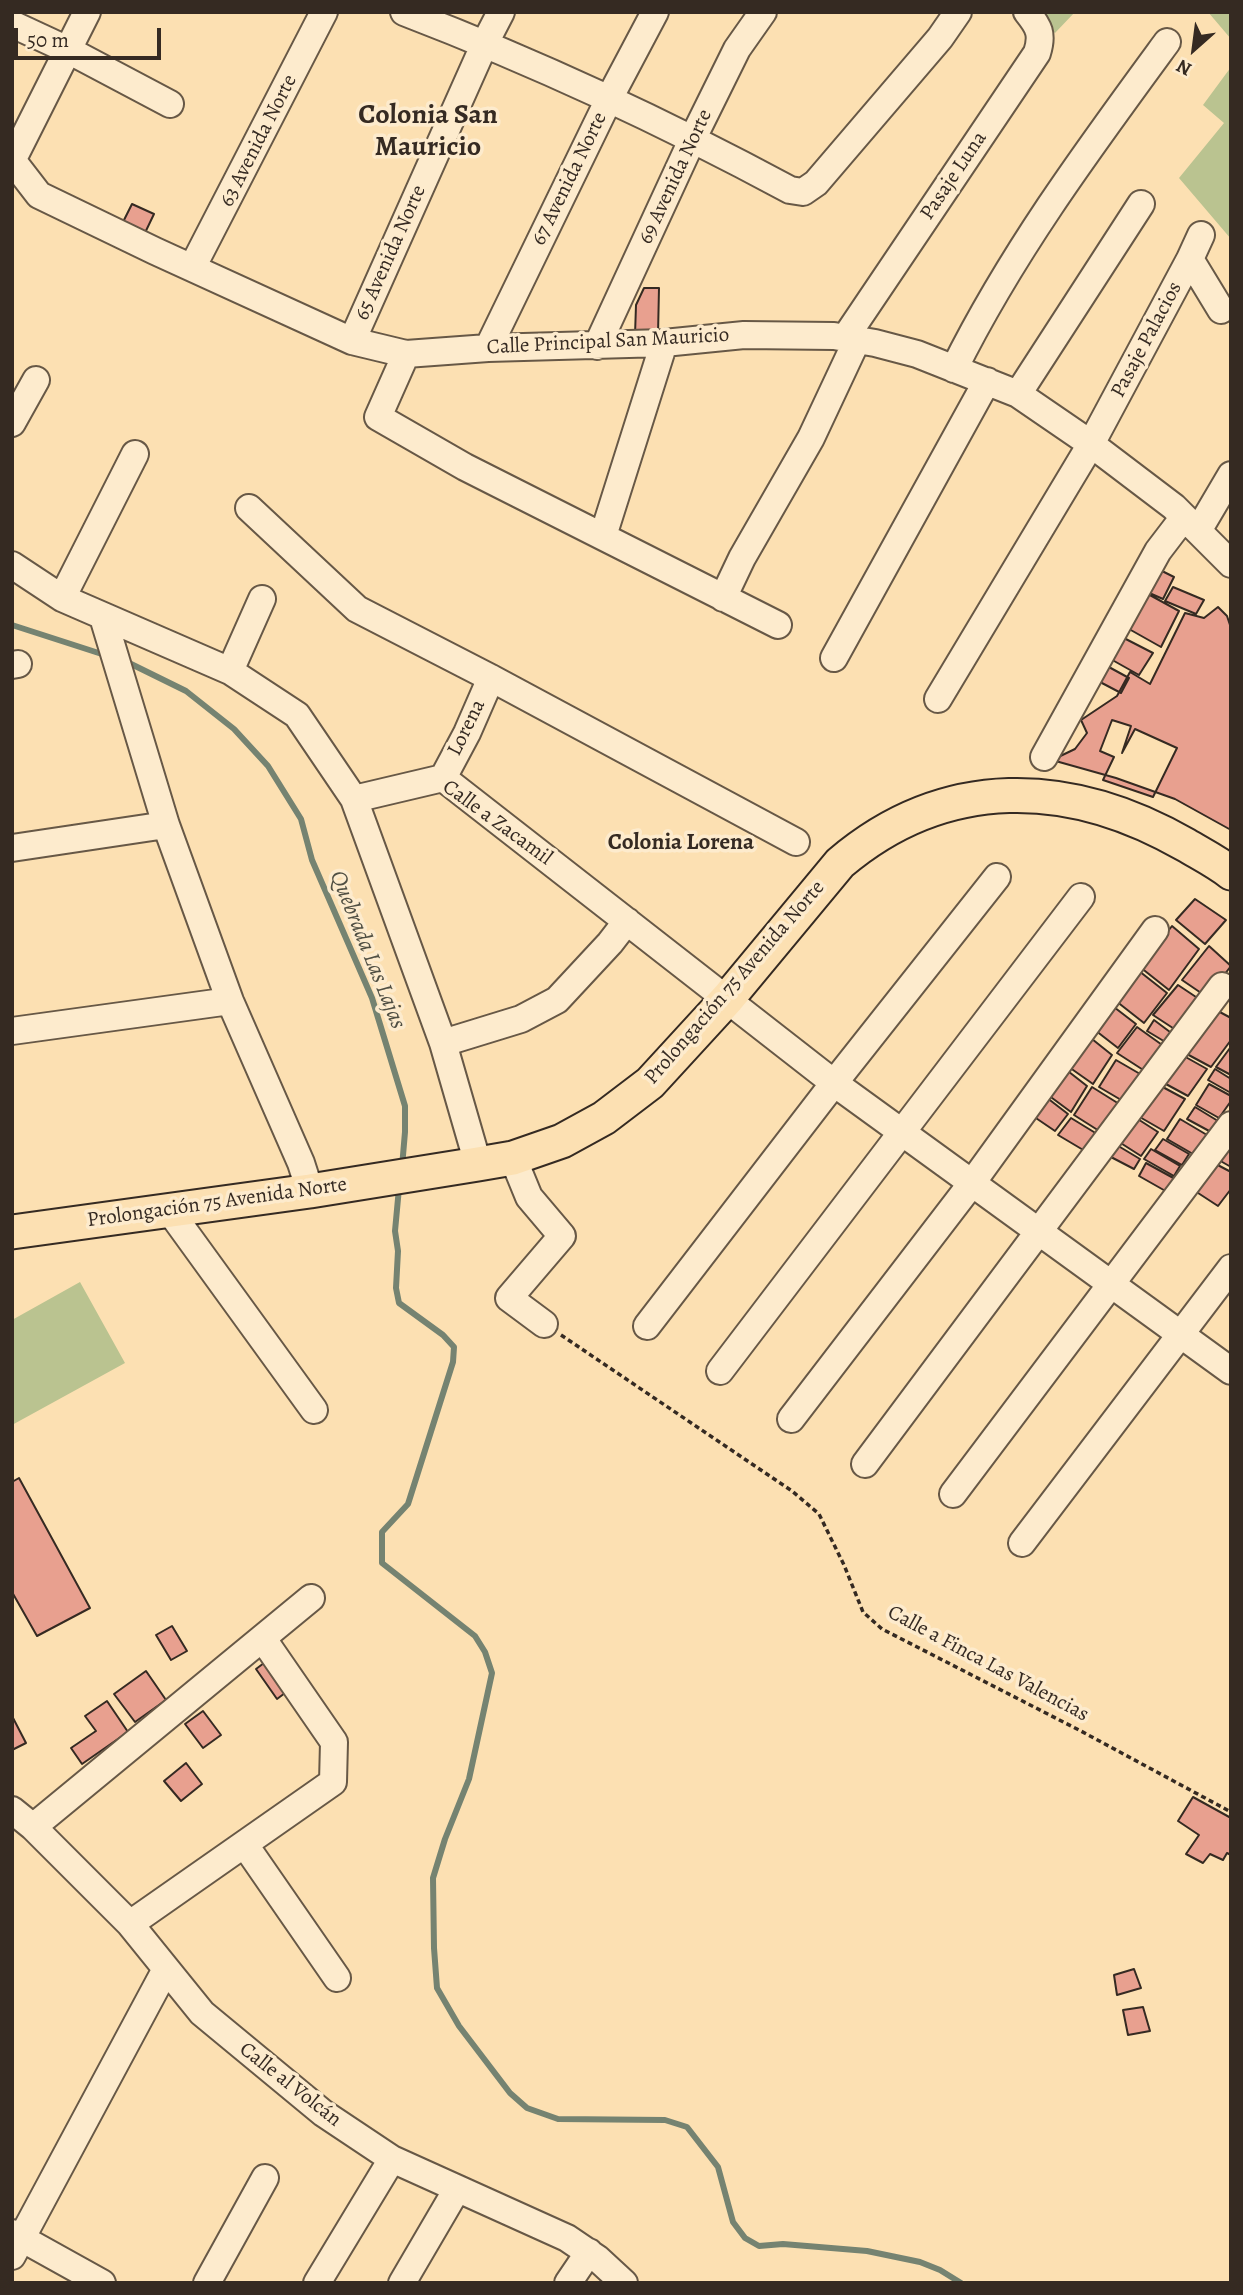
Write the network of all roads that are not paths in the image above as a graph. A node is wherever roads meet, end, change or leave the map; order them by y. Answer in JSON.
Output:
{"nodes":[{"id":1,"x":87,"y":12,"type":"edge"},
{"id":2,"x":324,"y":12,"type":"edge"},
{"id":3,"x":404,"y":12,"type":"edge"},
{"id":4,"x":501,"y":12,"type":"edge"},
{"id":5,"x":655,"y":12,"type":"edge"},
{"id":6,"x":763,"y":12,"type":"edge"},
{"id":7,"x":958,"y":12,"type":"edge"},
{"id":8,"x":1027,"y":12,"type":"edge"},
{"id":9,"x":12,"y":24,"type":"edge"},
{"id":10,"x":1167,"y":42,"type":"dead end"},
{"id":11,"x":485,"y":43,"type":"junction"},
{"id":12,"x":68,"y":50,"type":"junction"},
{"id":13,"x":610,"y":97,"type":"junction"},
{"id":14,"x":170,"y":104,"type":"dead end"},
{"id":15,"x":693,"y":138,"type":"junction"},
{"id":16,"x":12,"y":160,"type":"edge"},
{"id":17,"x":1141,"y":204,"type":"dead end"},
{"id":18,"x":1201,"y":235,"type":"dead end"},
{"id":19,"x":1190,"y":259,"type":"junction"},
{"id":20,"x":192,"y":268,"type":"junction"},
{"id":21,"x":1222,"y":310,"type":"dead end"},
{"id":22,"x":851,"y":339,"type":"junction"},
{"id":23,"x":352,"y":341,"type":"junction"},
{"id":24,"x":664,"y":343,"type":"junction"},
{"id":25,"x":597,"y":346,"type":"junction"},
{"id":26,"x":488,"y":348,"type":"junction"},
{"id":27,"x":406,"y":354,"type":"junction"},
{"id":28,"x":954,"y":369,"type":"junction"},
{"id":29,"x":36,"y":380,"type":"dead end"},
{"id":30,"x":987,"y":381,"type":"junction"},
{"id":31,"x":1018,"y":394,"type":"junction"},
{"id":32,"x":12,"y":423,"type":"edge"},
{"id":33,"x":1091,"y":444,"type":"junction"},
{"id":34,"x":135,"y":454,"type":"dead end"},
{"id":35,"x":1231,"y":475,"type":"edge"},
{"id":36,"x":249,"y":508,"type":"dead end"},
{"id":37,"x":1191,"y":524,"type":"junction"},
{"id":38,"x":603,"y":536,"type":"junction"},
{"id":39,"x":1231,"y":564,"type":"edge"},
{"id":40,"x":12,"y":565,"type":"edge"},
{"id":41,"x":62,"y":598,"type":"junction"},
{"id":42,"x":723,"y":598,"type":"junction"},
{"id":43,"x":262,"y":599,"type":"dead end"},
{"id":44,"x":103,"y":617,"type":"junction"},
{"id":45,"x":778,"y":625,"type":"dead end"},
{"id":46,"x":834,"y":658,"type":"dead end"},
{"id":47,"x":230,"y":671,"type":"junction"},
{"id":48,"x":491,"y":678,"type":"junction"},
{"id":49,"x":938,"y":699,"type":"dead end"},
{"id":50,"x":1044,"y":757,"type":"dead end"},
{"id":51,"x":443,"y":778,"type":"junction"},
{"id":52,"x":354,"y":799,"type":"junction"},
{"id":53,"x":166,"y":825,"type":"junction"},
{"id":54,"x":796,"y":842,"type":"dead end"},
{"id":55,"x":12,"y":848,"type":"edge"},
{"id":56,"x":1231,"y":873,"type":"edge"},
{"id":57,"x":997,"y":877,"type":"dead end"},
{"id":58,"x":1081,"y":897,"type":"dead end"},
{"id":59,"x":627,"y":921,"type":"junction"},
{"id":60,"x":1155,"y":930,"type":"dead end"},
{"id":61,"x":1222,"y":986,"type":"dead end"},
{"id":62,"x":728,"y":998,"type":"junction"},
{"id":63,"x":230,"y":1001,"type":"junction"},
{"id":64,"x":12,"y":1031,"type":"edge"},
{"id":65,"x":443,"y":1043,"type":"junction"},
{"id":66,"x":834,"y":1083,"type":"junction"},
{"id":67,"x":1231,"y":1125,"type":"edge"},
{"id":68,"x":902,"y":1132,"type":"junction"},
{"id":69,"x":513,"y":1158,"type":"junction"},
{"id":70,"x":464,"y":1165,"type":"junction"},
{"id":71,"x":972,"y":1183,"type":"junction"},
{"id":72,"x":310,"y":1191,"type":"junction"},
{"id":73,"x":169,"y":1210,"type":"junction"},
{"id":74,"x":1038,"y":1231,"type":"junction"},
{"id":75,"x":12,"y":1232,"type":"edge"},
{"id":76,"x":1231,"y":1268,"type":"edge"},
{"id":77,"x":1112,"y":1284,"type":"junction"},
{"id":78,"x":544,"y":1324,"type":"road end"},
{"id":79,"x":648,"y":1326,"type":"dead end"},
{"id":80,"x":1180,"y":1334,"type":"junction"},
{"id":81,"x":720,"y":1371,"type":"dead end"},
{"id":82,"x":1231,"y":1371,"type":"edge"},
{"id":83,"x":314,"y":1410,"type":"dead end"},
{"id":84,"x":791,"y":1419,"type":"dead end"},
{"id":85,"x":865,"y":1464,"type":"dead end"},
{"id":86,"x":953,"y":1494,"type":"dead end"},
{"id":87,"x":1022,"y":1543,"type":"dead end"},
{"id":88,"x":311,"y":1598,"type":"dead end"},
{"id":89,"x":263,"y":1639,"type":"junction"},
{"id":90,"x":12,"y":1810,"type":"edge"},
{"id":91,"x":33,"y":1827,"type":"junction"},
{"id":92,"x":245,"y":1845,"type":"junction"},
{"id":93,"x":130,"y":1924,"type":"junction"},
{"id":94,"x":166,"y":1969,"type":"junction"},
{"id":95,"x":337,"y":1978,"type":"dead end"},
{"id":96,"x":392,"y":2159,"type":"junction"},
{"id":97,"x":265,"y":2178,"type":"dead end"},
{"id":98,"x":457,"y":2189,"type":"junction"},
{"id":99,"x":16,"y":2242,"type":"edge"},
{"id":100,"x":589,"y":2252,"type":"junction"},
{"id":101,"x":623,"y":2282,"type":"edge"},
{"id":102,"x":102,"y":2283,"type":"edge"},
{"id":103,"x":207,"y":2283,"type":"edge"},
{"id":104,"x":317,"y":2283,"type":"edge"},
{"id":105,"x":402,"y":2283,"type":"edge"},
{"id":106,"x":568,"y":2283,"type":"edge"}],
"edges":[{"from":1,"to":12,"type":"street"},
{"from":2,"to":20,"type":"street","name":"63 Avenida Norte"},
{"from":3,"to":11,"type":"street"},
{"from":4,"to":11,"type":"street","name":"65 Avenida Norte"},
{"from":5,"to":13,"type":"street","name":"67 Avenida Norte"},
{"from":6,"to":15,"type":"street","name":"69 Avenida Norte"},
{"from":7,"to":15,"type":"street"},
{"from":8,"to":22,"type":"street","name":"Pasaje Luna"},
{"from":9,"to":12,"type":"street"},
{"from":10,"to":28,"type":"street"},
{"from":11,"to":13,"type":"street"},
{"from":11,"to":23,"type":"street","name":"65 Avenida Norte"},
{"from":12,"to":14,"type":"street"},
{"from":12,"to":16,"type":"street"},
{"from":13,"to":15,"type":"street"},
{"from":13,"to":26,"type":"street","name":"67 Avenida Norte"},
{"from":15,"to":25,"type":"street","name":"69 Avenida Norte"},
{"from":16,"to":20,"type":"street","name":"Calle Principal San Mauricio"},
{"from":17,"to":31,"type":"street"},
{"from":18,"to":19,"type":"street","name":"Pasaje Palacios"},
{"from":19,"to":21,"type":"street"},
{"from":19,"to":33,"type":"street","name":"Pasaje Palacios"},
{"from":20,"to":23,"type":"street","name":"Calle Principal San Mauricio"},
{"from":22,"to":24,"type":"street","name":"Calle Principal San Mauricio"},
{"from":22,"to":28,"type":"street","name":"Calle Principal San Mauricio"},
{"from":22,"to":42,"type":"street","name":"Pasaje Luna"},
{"from":23,"to":27,"type":"street","name":"Calle Principal San Mauricio"},
{"from":24,"to":25,"type":"street","name":"Calle Principal San Mauricio"},
{"from":24,"to":38,"type":"street"},
{"from":25,"to":26,"type":"street","name":"Calle Principal San Mauricio"},
{"from":26,"to":27,"type":"street","name":"Calle Principal San Mauricio"},
{"from":27,"to":38,"type":"street"},
{"from":28,"to":30,"type":"street","name":"Calle Principal San Mauricio"},
{"from":29,"to":32,"type":"street"},
{"from":30,"to":31,"type":"street","name":"Calle Principal San Mauricio"},
{"from":30,"to":46,"type":"street"},
{"from":31,"to":33,"type":"street","name":"Calle Principal San Mauricio"},
{"from":33,"to":37,"type":"street","name":"Calle Principal San Mauricio"},
{"from":33,"to":49,"type":"street","name":"Pasaje Palacios"},
{"from":34,"to":41,"type":"street"},
{"from":35,"to":37,"type":"street"},
{"from":36,"to":48,"type":"street"},
{"from":37,"to":39,"type":"street","name":"Calle Principal San Mauricio"},
{"from":37,"to":50,"type":"street"},
{"from":38,"to":42,"type":"street"},
{"from":40,"to":41,"type":"street"},
{"from":41,"to":44,"type":"street"},
{"from":42,"to":45,"type":"street"},
{"from":43,"to":47,"type":"street"},
{"from":44,"to":47,"type":"street"},
{"from":44,"to":53,"type":"street"},
{"from":47,"to":52,"type":"street"},
{"from":48,"to":51,"type":"street","name":"Lorena"},
{"from":48,"to":54,"type":"street"},
{"from":51,"to":52,"type":"street","name":"Calle a Zacamil"},
{"from":51,"to":59,"type":"street","name":"Calle a Zacamil"},
{"from":52,"to":65,"type":"street"},
{"from":53,"to":55,"type":"street"},
{"from":53,"to":63,"type":"street"},
{"from":56,"to":62,"type":"main road","name":"Prolongación 75 Avenida Norte"},
{"from":57,"to":66,"type":"street"},
{"from":58,"to":68,"type":"street"},
{"from":59,"to":62,"type":"street","name":"Calle a Zacamil"},
{"from":59,"to":65,"type":"street"},
{"from":60,"to":71,"type":"street"},
{"from":61,"to":74,"type":"street"},
{"from":62,"to":66,"type":"street","name":"Calle a Zacamil"},
{"from":62,"to":69,"type":"main road","name":"Prolongación 75 Avenida Norte"},
{"from":63,"to":64,"type":"street"},
{"from":63,"to":72,"type":"street"},
{"from":65,"to":70,"type":"street"},
{"from":66,"to":68,"type":"street","name":"Calle a Zacamil"},
{"from":66,"to":79,"type":"street"},
{"from":67,"to":77,"type":"street"},
{"from":68,"to":71,"type":"street","name":"Calle a Zacamil"},
{"from":68,"to":81,"type":"street"},
{"from":69,"to":70,"type":"main road","name":"Prolongación 75 Avenida Norte"},
{"from":69,"to":78,"type":"street"},
{"from":70,"to":72,"type":"main road","name":"Prolongación 75 Avenida Norte"},
{"from":71,"to":74,"type":"street","name":"Calle a Zacamil"},
{"from":71,"to":84,"type":"street"},
{"from":72,"to":73,"type":"main road","name":"Prolongación 75 Avenida Norte"},
{"from":73,"to":75,"type":"main road","name":"Prolongación 75 Avenida Norte"},
{"from":73,"to":83,"type":"street"},
{"from":74,"to":77,"type":"street","name":"Calle a Zacamil"},
{"from":74,"to":85,"type":"street"},
{"from":76,"to":80,"type":"street"},
{"from":77,"to":80,"type":"street","name":"Calle a Zacamil"},
{"from":77,"to":86,"type":"street"},
{"from":80,"to":82,"type":"street","name":"Calle a Zacamil"},
{"from":80,"to":87,"type":"street"},
{"from":88,"to":89,"type":"street"},
{"from":89,"to":91,"type":"street"},
{"from":89,"to":92,"type":"street"},
{"from":90,"to":91,"type":"street","name":"Calle al Volcán"},
{"from":91,"to":93,"type":"street","name":"Calle al Volcán"},
{"from":92,"to":93,"type":"street"},
{"from":92,"to":95,"type":"street"},
{"from":93,"to":94,"type":"street","name":"Calle al Volcán"},
{"from":94,"to":96,"type":"street","name":"Calle al Volcán"},
{"from":94,"to":99,"type":"street"},
{"from":96,"to":98,"type":"street","name":"Calle al Volcán"},
{"from":96,"to":104,"type":"street"},
{"from":97,"to":103,"type":"street"},
{"from":98,"to":100,"type":"street","name":"Calle al Volcán"},
{"from":98,"to":105,"type":"street"},
{"from":99,"to":102,"type":"street"},
{"from":100,"to":101,"type":"street","name":"Calle al Volcán"},
{"from":100,"to":106,"type":"street"}]}
